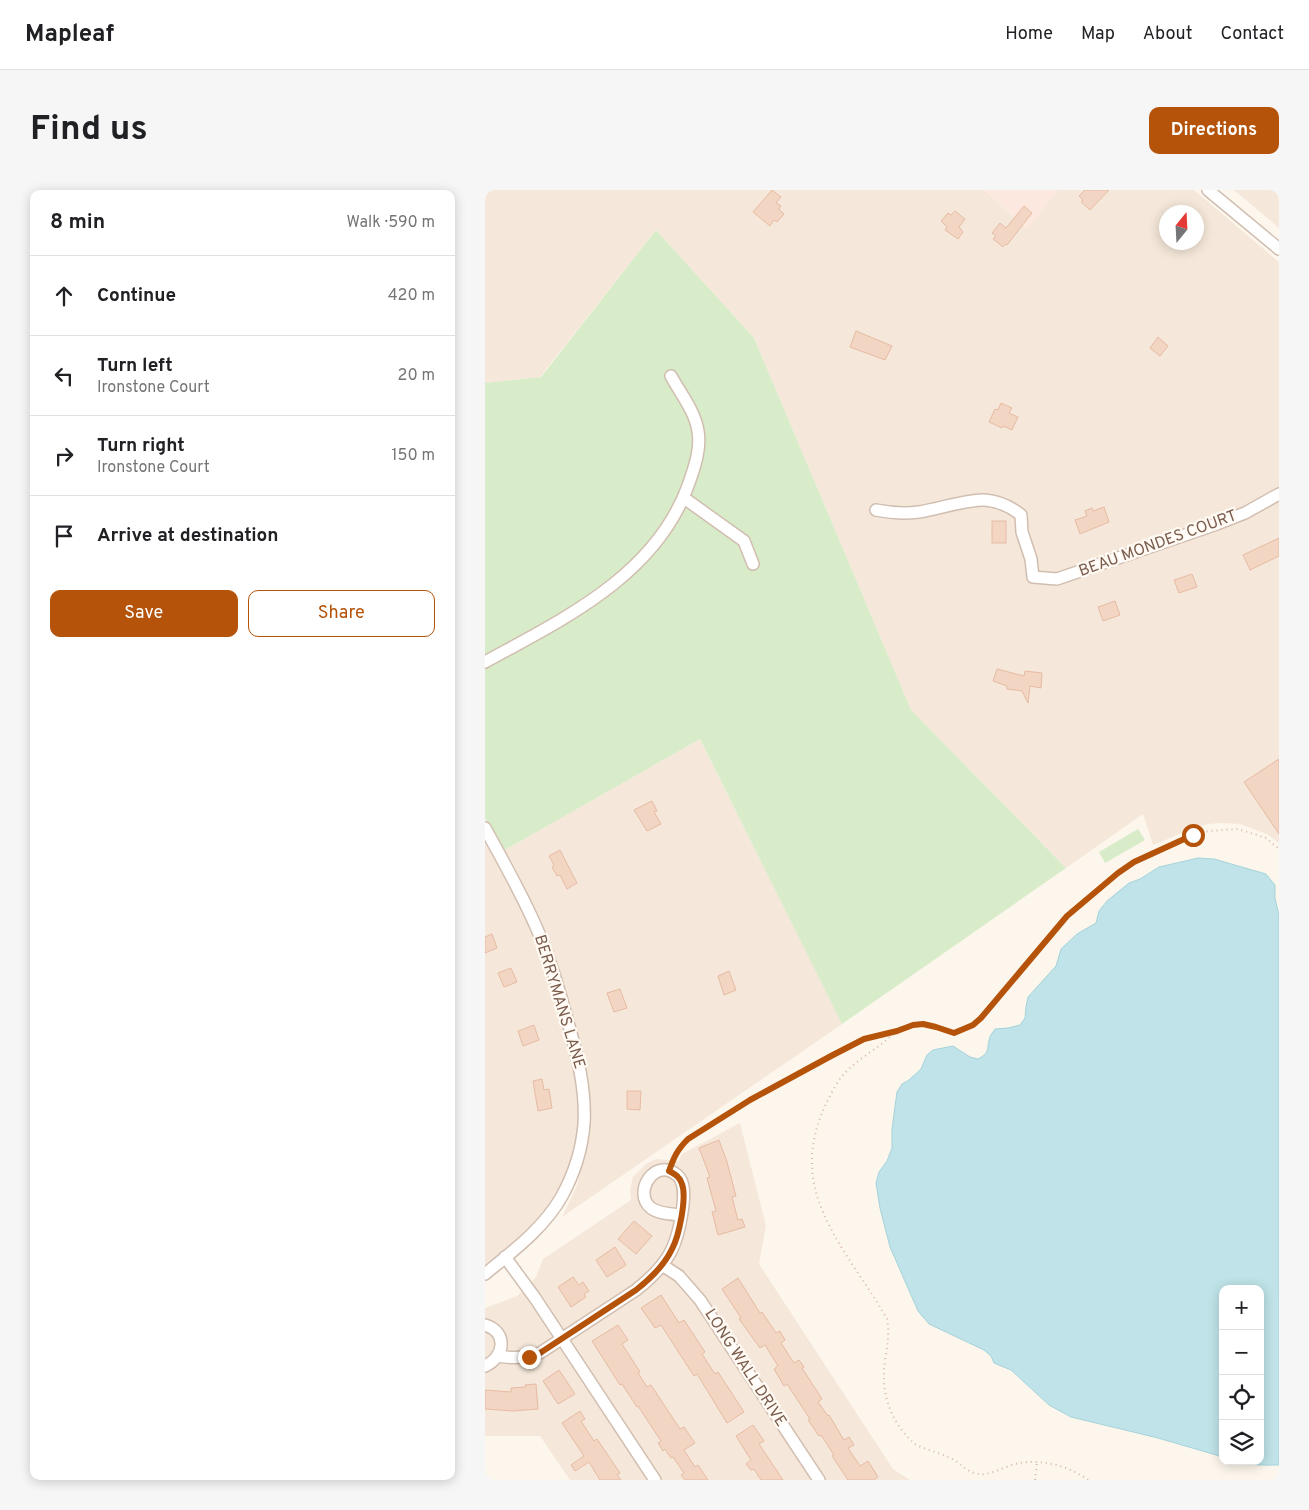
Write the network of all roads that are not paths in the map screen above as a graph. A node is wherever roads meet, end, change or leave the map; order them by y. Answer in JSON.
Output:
{"nodes":[{"id":1,"x":1208,"y":190,"type":"edge"},
{"id":2,"x":1279,"y":249,"type":"edge"},
{"id":3,"x":671,"y":376,"type":"dead end"},
{"id":4,"x":1279,"y":494,"type":"edge"},
{"id":5,"x":684,"y":498,"type":"junction"},
{"id":6,"x":876,"y":510,"type":"dead end"},
{"id":7,"x":753,"y":564,"type":"dead end"},
{"id":8,"x":485,"y":662,"type":"edge"},
{"id":9,"x":485,"y":828,"type":"edge"},
{"id":10,"x":681,"y":1215,"type":"junction"},
{"id":11,"x":505,"y":1257,"type":"junction"},
{"id":12,"x":662,"y":1265,"type":"junction"},
{"id":13,"x":485,"y":1274,"type":"edge"},
{"id":14,"x":485,"y":1325,"type":"edge"},
{"id":15,"x":562,"y":1339,"type":"junction"},
{"id":16,"x":499,"y":1356,"type":"junction"},
{"id":17,"x":485,"y":1366,"type":"edge"},
{"id":18,"x":655,"y":1480,"type":"edge"},
{"id":19,"x":819,"y":1480,"type":"edge"}],
"edges":[{"from":1,"to":2,"type":"street"},
{"from":3,"to":5,"type":"street"},
{"from":4,"to":6,"type":"street","name":"BEAU MONDES COURT"},
{"from":5,"to":7,"type":"street"},
{"from":5,"to":8,"type":"street"},
{"from":9,"to":11,"type":"street","name":"BERRYMANS LANE"},
{"from":10,"to":10,"type":"street"},
{"from":10,"to":12,"type":"street"},
{"from":11,"to":13,"type":"street","name":"BERRYMANS LANE"},
{"from":11,"to":15,"type":"street"},
{"from":12,"to":15,"type":"street"},
{"from":12,"to":19,"type":"street","name":"LONG WALL DRIVE"},
{"from":14,"to":16,"type":"street"},
{"from":15,"to":16,"type":"street"},
{"from":15,"to":18,"type":"street"},
{"from":16,"to":17,"type":"street"}]}
